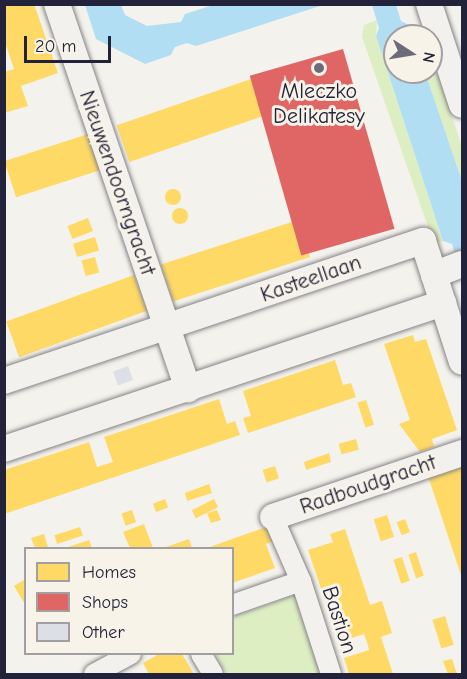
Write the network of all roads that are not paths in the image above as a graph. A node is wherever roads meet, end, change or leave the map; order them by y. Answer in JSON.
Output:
{"nodes":[{"id":1,"x":57,"y":4,"type":"edge"},
{"id":2,"x":429,"y":4,"type":"edge"},
{"id":3,"x":462,"y":105,"type":"edge"},
{"id":4,"x":460,"y":265,"type":"edge"},
{"id":5,"x":434,"y":275,"type":"junction"},
{"id":6,"x":443,"y":303,"type":"junction"},
{"id":7,"x":166,"y":327,"type":"junction"},
{"id":8,"x":462,"y":362,"type":"edge"},
{"id":9,"x":4,"y":381,"type":"edge"},
{"id":10,"x":188,"y":389,"type":"junction"},
{"id":11,"x":4,"y":449,"type":"edge"},
{"id":12,"x":462,"y":453,"type":"edge"},
{"id":13,"x":273,"y":517,"type":"joint"},
{"id":14,"x":301,"y":581,"type":"junction"},
{"id":15,"x":234,"y":604,"type":"edge"},
{"id":16,"x":129,"y":655,"type":"edge"},
{"id":17,"x":202,"y":655,"type":"edge"},
{"id":18,"x":94,"y":675,"type":"edge"},
{"id":19,"x":213,"y":675,"type":"edge"},
{"id":20,"x":331,"y":675,"type":"edge"}],
"edges":[{"from":1,"to":7,"type":"street","name":"Nieuwendoorngracht"},
{"from":2,"to":3,"type":"street"},
{"from":4,"to":5,"type":"street"},
{"from":5,"to":6,"type":"street"},
{"from":5,"to":7,"type":"street","name":"Kasteellaan"},
{"from":6,"to":8,"type":"street"},
{"from":6,"to":10,"type":"street"},
{"from":7,"to":9,"type":"street","name":"Kasteellaan"},
{"from":7,"to":10,"type":"street"},
{"from":10,"to":11,"type":"street"},
{"from":12,"to":13,"type":"street","name":"Radboudgracht"},
{"from":13,"to":14,"type":"street","name":"Bastion"},
{"from":14,"to":15,"type":"street","name":"Bastion"},
{"from":14,"to":20,"type":"street","name":"Bastion"},
{"from":16,"to":18,"type":"street"},
{"from":17,"to":19,"type":"street"}]}
